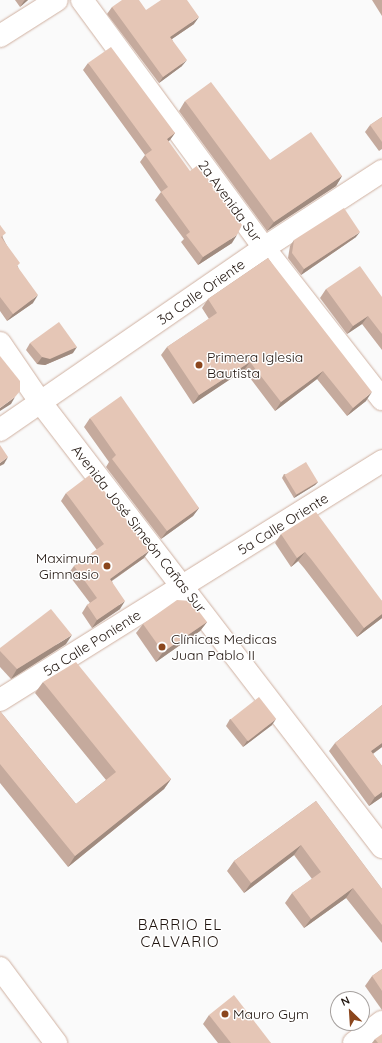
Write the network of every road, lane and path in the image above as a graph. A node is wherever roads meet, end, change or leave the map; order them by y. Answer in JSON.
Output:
{"nodes":[{"id":1,"x":57,"y":0,"type":"edge"},
{"id":2,"x":82,"y":0,"type":"edge"},
{"id":3,"x":0,"y":36,"type":"edge"},
{"id":4,"x":382,"y":171,"type":"edge"},
{"id":5,"x":264,"y":248,"type":"junction"},
{"id":6,"x":0,"y":343,"type":"edge"},
{"id":7,"x":382,"y":399,"type":"edge"},
{"id":8,"x":41,"y":403,"type":"junction"},
{"id":9,"x":0,"y":430,"type":"edge"},
{"id":10,"x":382,"y":460,"type":"edge"},
{"id":11,"x":184,"y":587,"type":"junction"},
{"id":12,"x":0,"y":700,"type":"edge"},
{"id":13,"x":382,"y":847,"type":"edge"},
{"id":14,"x":0,"y":968,"type":"edge"},
{"id":15,"x":382,"y":1022,"type":"edge"},
{"id":16,"x":56,"y":1043,"type":"edge"},
{"id":17,"x":354,"y":1043,"type":"edge"}],
"edges":[{"from":1,"to":3,"type":"street"},
{"from":2,"to":5,"type":"street","name":"2a Avenida Sur"},
{"from":4,"to":5,"type":"street","name":"3a Calle Oriente"},
{"from":5,"to":7,"type":"street","name":"2a Avenida Sur"},
{"from":5,"to":8,"type":"street","name":"3a Calle Oriente"},
{"from":6,"to":8,"type":"street","name":"Avenida José Simeón Cañas Sur"},
{"from":8,"to":9,"type":"street","name":"3a Calle Oriente"},
{"from":8,"to":11,"type":"street","name":"Avenida José Simeón Cañas Sur"},
{"from":10,"to":11,"type":"street","name":"5a Calle Oriente"},
{"from":11,"to":12,"type":"street","name":"5a Calle Poniente"},
{"from":11,"to":13,"type":"street","name":"Avenida José Simeón Cañas Sur"},
{"from":14,"to":16,"type":"street"},
{"from":15,"to":17,"type":"street"}]}
